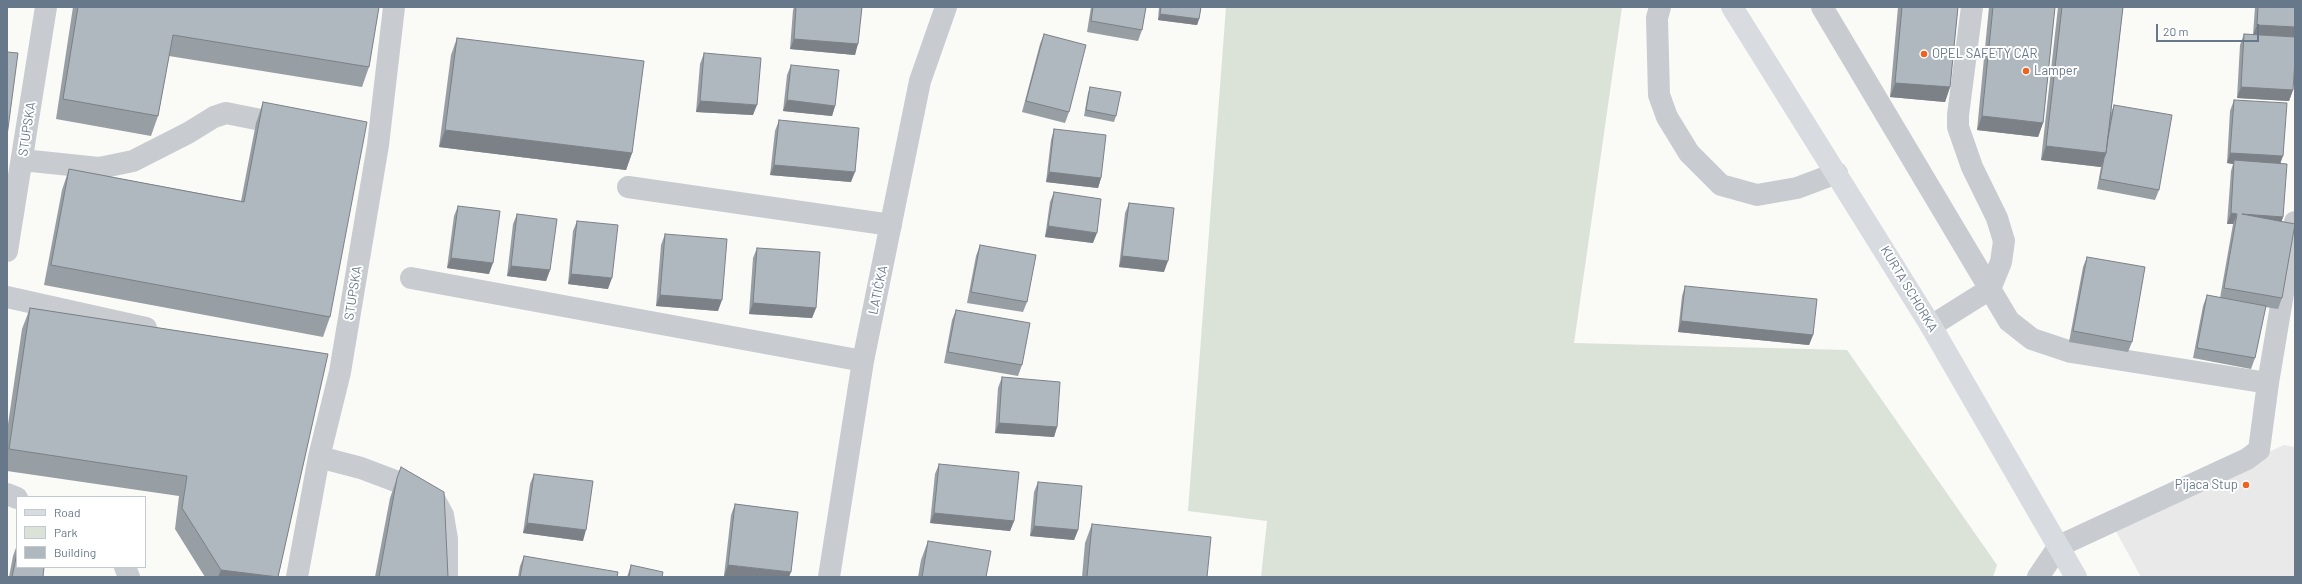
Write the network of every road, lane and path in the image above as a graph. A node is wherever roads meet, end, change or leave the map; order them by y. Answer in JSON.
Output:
{"nodes":[{"id":1,"x":46,"y":7,"type":"edge"},
{"id":2,"x":394,"y":7,"type":"edge"},
{"id":3,"x":946,"y":7,"type":"edge"},
{"id":4,"x":1660,"y":7,"type":"edge"},
{"id":5,"x":1732,"y":7,"type":"edge"},
{"id":6,"x":1972,"y":7,"type":"edge"},
{"id":7,"x":1827,"y":10,"type":"edge"},
{"id":8,"x":309,"y":130,"type":"edge"},
{"id":9,"x":355,"y":140,"type":"edge"},
{"id":10,"x":378,"y":145,"type":"junction"},
{"id":11,"x":22,"y":160,"type":"junction"},
{"id":12,"x":1837,"y":173,"type":"junction"},
{"id":13,"x":628,"y":187,"type":"dead end"},
{"id":14,"x":2295,"y":222,"type":"edge"},
{"id":15,"x":891,"y":225,"type":"junction"},
{"id":16,"x":7,"y":251,"type":"edge"},
{"id":17,"x":411,"y":278,"type":"dead end"},
{"id":18,"x":1990,"y":289,"type":"junction"},
{"id":19,"x":7,"y":297,"type":"edge"},
{"id":20,"x":1932,"y":326,"type":"junction"},
{"id":21,"x":162,"y":332,"type":"edge"},
{"id":22,"x":863,"y":361,"type":"junction"},
{"id":23,"x":317,"y":367,"type":"edge"},
{"id":24,"x":340,"y":372,"type":"junction"},
{"id":25,"x":2268,"y":383,"type":"junction"},
{"id":26,"x":319,"y":457,"type":"junction"},
{"id":27,"x":2059,"y":546,"type":"junction"},
{"id":28,"x":297,"y":577,"type":"edge"},
{"id":29,"x":447,"y":577,"type":"edge"},
{"id":30,"x":829,"y":577,"type":"edge"},
{"id":31,"x":2038,"y":577,"type":"edge"},
{"id":32,"x":2076,"y":577,"type":"edge"}],
"edges":[{"from":1,"to":11,"type":"street","name":"STUPSKA"},
{"from":2,"to":10,"type":"street","name":"STUPSKA"},
{"from":3,"to":15,"type":"street","name":"LATIČKA"},
{"from":4,"to":12,"type":"street"},
{"from":5,"to":12,"type":"main road","name":"KURTA SCHORKA"},
{"from":6,"to":18,"type":"street"},
{"from":7,"to":18,"type":"street"},
{"from":8,"to":11,"type":"street"},
{"from":9,"to":10,"type":"street"},
{"from":10,"to":24,"type":"street","name":"STUPSKA"},
{"from":11,"to":16,"type":"street","name":"STUPSKA"},
{"from":12,"to":20,"type":"main road","name":"KURTA SCHORKA"},
{"from":13,"to":15,"type":"street"},
{"from":14,"to":25,"type":"street"},
{"from":15,"to":22,"type":"street","name":"LATIČKA"},
{"from":17,"to":22,"type":"street"},
{"from":18,"to":20,"type":"street"},
{"from":18,"to":25,"type":"street"},
{"from":19,"to":21,"type":"street"},
{"from":20,"to":27,"type":"main road","name":"KURTA SCHORKA"},
{"from":22,"to":30,"type":"street","name":"LATIČKA"},
{"from":23,"to":24,"type":"street"},
{"from":24,"to":26,"type":"street","name":"STUPSKA"},
{"from":25,"to":27,"type":"street"},
{"from":26,"to":28,"type":"street","name":"STUPSKA"},
{"from":26,"to":29,"type":"street"},
{"from":27,"to":31,"type":"street"},
{"from":27,"to":32,"type":"main road","name":"KURTA SCHORKA"}]}
